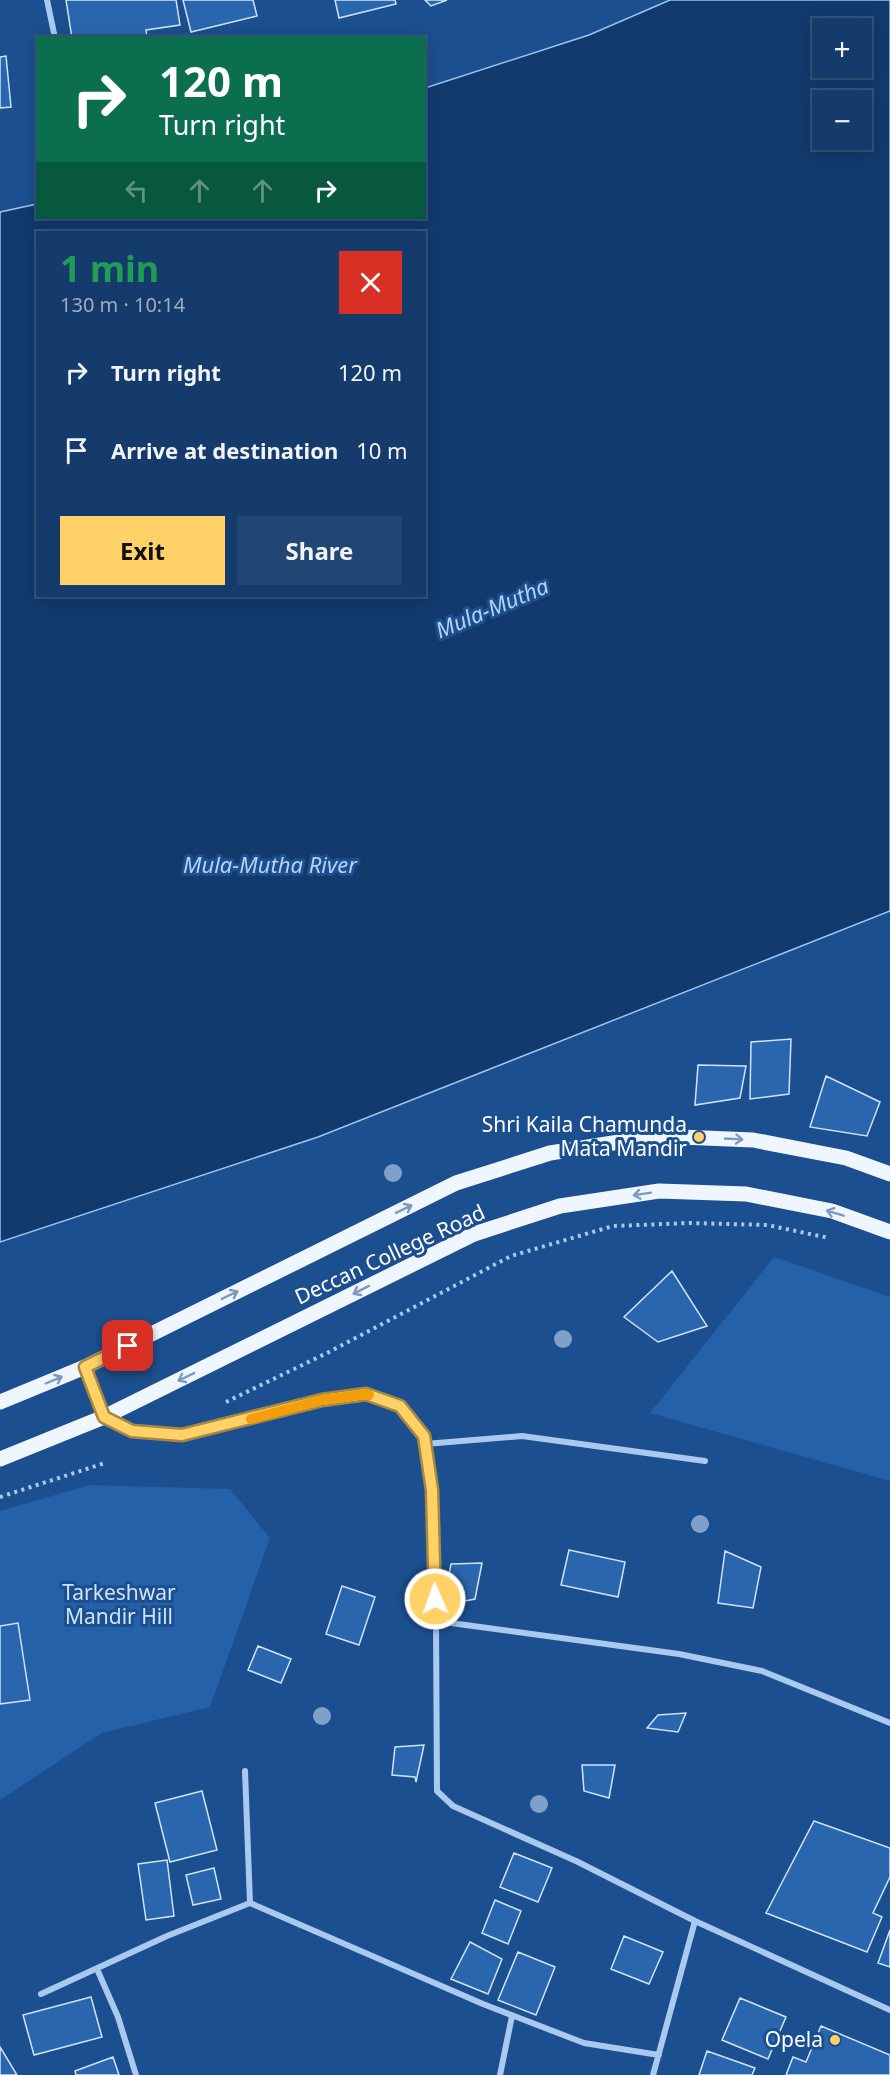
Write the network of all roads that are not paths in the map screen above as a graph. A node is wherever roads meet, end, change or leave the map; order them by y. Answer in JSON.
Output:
{"nodes":[{"id":1,"x":46,"y":0,"type":"edge"},
{"id":2,"x":54,"y":36,"type":"edge"},
{"id":3,"x":890,"y":1174,"type":"edge"},
{"id":4,"x":890,"y":1232,"type":"edge"},
{"id":5,"x":85,"y":1367,"type":"junction"},
{"id":6,"x":0,"y":1402,"type":"edge"},
{"id":7,"x":104,"y":1417,"type":"junction"},
{"id":8,"x":425,"y":1444,"type":"junction"},
{"id":9,"x":0,"y":1459,"type":"edge"},
{"id":10,"x":705,"y":1461,"type":"dead end"},
{"id":11,"x":436,"y":1621,"type":"junction"},
{"id":12,"x":890,"y":1723,"type":"edge"},
{"id":13,"x":245,"y":1771,"type":"dead end"},
{"id":14,"x":250,"y":1903,"type":"junction"},
{"id":15,"x":695,"y":1921,"type":"junction"},
{"id":16,"x":97,"y":1969,"type":"junction"},
{"id":17,"x":40,"y":1994,"type":"dead end"},
{"id":18,"x":890,"y":2010,"type":"edge"},
{"id":19,"x":512,"y":2016,"type":"junction"},
{"id":20,"x":659,"y":2055,"type":"junction"},
{"id":21,"x":136,"y":2075,"type":"edge"},
{"id":22,"x":500,"y":2075,"type":"edge"},
{"id":23,"x":653,"y":2075,"type":"edge"}],
"edges":[{"from":1,"to":2,"type":"street"},
{"from":5,"to":3,"type":"main road","name":"Deccan College Road","one_way":true},
{"from":4,"to":7,"type":"main road","name":"Deccan College Road","one_way":true},
{"from":6,"to":5,"type":"main road","name":"Deccan College Road","one_way":true},
{"from":5,"to":7,"type":"street"},
{"from":7,"to":8,"type":"street"},
{"from":7,"to":9,"type":"main road","name":"Deccan College Road"},
{"from":8,"to":10,"type":"street"},
{"from":8,"to":11,"type":"street"},
{"from":11,"to":12,"type":"street"},
{"from":11,"to":15,"type":"street"},
{"from":13,"to":14,"type":"street"},
{"from":14,"to":16,"type":"street"},
{"from":14,"to":19,"type":"street"},
{"from":15,"to":18,"type":"street"},
{"from":15,"to":20,"type":"street"},
{"from":16,"to":17,"type":"street"},
{"from":16,"to":21,"type":"street"},
{"from":19,"to":20,"type":"street"},
{"from":19,"to":22,"type":"street"},
{"from":20,"to":23,"type":"street"}]}
